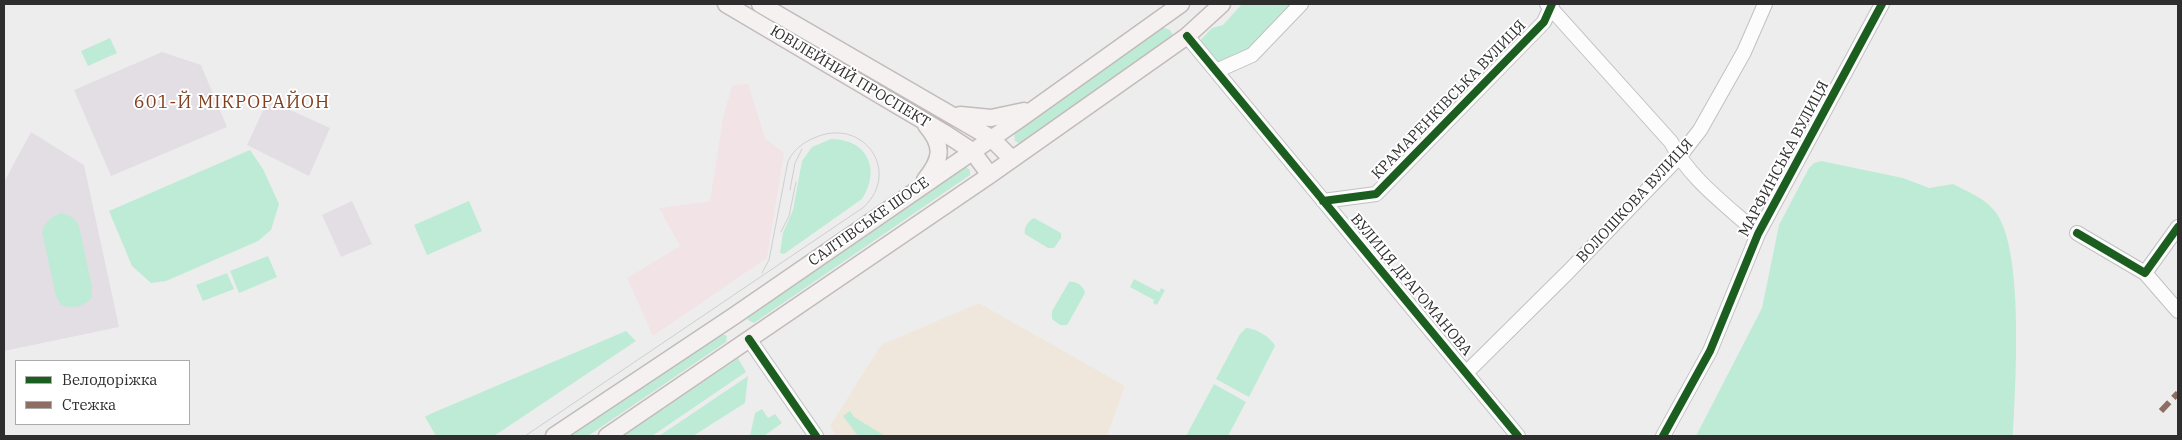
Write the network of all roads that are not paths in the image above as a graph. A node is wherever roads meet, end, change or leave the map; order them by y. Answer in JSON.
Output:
{"nodes":[{"id":1,"x":726,"y":4,"type":"edge"},
{"id":2,"x":760,"y":4,"type":"edge"},
{"id":3,"x":1181,"y":4,"type":"edge"},
{"id":4,"x":1222,"y":4,"type":"edge"},
{"id":5,"x":1301,"y":4,"type":"edge"},
{"id":6,"x":1765,"y":4,"type":"edge"},
{"id":7,"x":1882,"y":4,"type":"edge"},
{"id":8,"x":1550,"y":5,"type":"edge"},
{"id":9,"x":1168,"y":14,"type":"junction"},
{"id":10,"x":1188,"y":36,"type":"junction"},
{"id":11,"x":1216,"y":71,"type":"junction"},
{"id":12,"x":1036,"y":108,"type":"junction"},
{"id":13,"x":942,"y":110,"type":"junction"},
{"id":14,"x":921,"y":120,"type":"junction"},
{"id":15,"x":991,"y":138,"type":"junction"},
{"id":16,"x":972,"y":152,"type":"junction"},
{"id":17,"x":1679,"y":157,"type":"junction"},
{"id":18,"x":1012,"y":159,"type":"junction"},
{"id":19,"x":990,"y":174,"type":"junction"},
{"id":20,"x":916,"y":189,"type":"junction"},
{"id":21,"x":1322,"y":201,"type":"junction"},
{"id":22,"x":2178,"y":227,"type":"edge"},
{"id":23,"x":2077,"y":233,"type":"dead end"},
{"id":24,"x":1758,"y":234,"type":"junction"},
{"id":25,"x":2145,"y":273,"type":"junction"},
{"id":26,"x":2178,"y":311,"type":"edge"},
{"id":27,"x":734,"y":316,"type":"junction"},
{"id":28,"x":749,"y":338,"type":"junction"},
{"id":29,"x":1467,"y":372,"type":"junction"},
{"id":30,"x":554,"y":436,"type":"edge"},
{"id":31,"x":607,"y":436,"type":"edge"},
{"id":32,"x":816,"y":436,"type":"edge"},
{"id":33,"x":1518,"y":436,"type":"edge"},
{"id":34,"x":1663,"y":436,"type":"edge"}],
"edges":[{"from":1,"to":14,"type":"main road","name":"ЮВІЛЕЙНИЙ ПРОСПЕКТ"},
{"from":2,"to":13,"type":"main road","name":"ЮВІЛЕЙНИЙ ПРОСПЕКТ"},
{"from":3,"to":9,"type":"main road","name":"САЛТІВСЬКЕ ШОСЕ"},
{"from":4,"to":10,"type":"main road","name":"САЛТІВСЬКЕ ШОСЕ"},
{"from":5,"to":11,"type":"street"},
{"from":6,"to":17,"type":"street","name":"ВОЛОШКОВА ВУЛИЦЯ"},
{"from":7,"to":24,"type":"street","name":"МАРФИНСЬКА ВУЛИЦЯ"},
{"from":8,"to":17,"type":"street"},
{"from":8,"to":21,"type":"street","name":"КРАМАРЕНКІВСЬКА ВУЛИЦЯ"},
{"from":9,"to":10,"type":"main road"},
{"from":9,"to":12,"type":"main road","name":"САЛТІВСЬКЕ ШОСЕ"},
{"from":10,"to":11,"type":"street","name":"ВУЛИЦЯ ДРАГОМАНОВА"},
{"from":10,"to":18,"type":"main road","name":"САЛТІВСЬКЕ ШОСЕ"},
{"from":11,"to":21,"type":"street","name":"ВУЛИЦЯ ДРАГОМАНОВА"},
{"from":12,"to":13,"type":"main road"},
{"from":12,"to":15,"type":"main road","name":"САЛТІВСЬКЕ ШОСЕ"},
{"from":13,"to":15,"type":"main road","name":"ЮВІЛЕЙНИЙ ПРОСПЕКТ"},
{"from":14,"to":16,"type":"main road","name":"ЮВІЛЕЙНИЙ ПРОСПЕКТ"},
{"from":14,"to":20,"type":"main road"},
{"from":15,"to":16,"type":"main road","name":"САЛТІВСЬКЕ ШОСЕ"},
{"from":15,"to":18,"type":"main road","name":"ЮВІЛЕЙНИЙ ПРОСПЕКТ"},
{"from":16,"to":19,"type":"main road","name":"ЮВІЛЕЙНИЙ ПРОСПЕКТ"},
{"from":16,"to":20,"type":"main road","name":"САЛТІВСЬКЕ ШОСЕ"},
{"from":17,"to":24,"type":"street"},
{"from":17,"to":29,"type":"street","name":"ВОЛОШКОВА ВУЛИЦЯ"},
{"from":18,"to":19,"type":"main road","name":"САЛТІВСЬКЕ ШОСЕ"},
{"from":19,"to":28,"type":"main road","name":"САЛТІВСЬКЕ ШОСЕ"},
{"from":20,"to":27,"type":"main road","name":"САЛТІВСЬКЕ ШОСЕ"},
{"from":21,"to":29,"type":"street","name":"ВУЛИЦЯ ДРАГОМАНОВА"},
{"from":22,"to":25,"type":"street"},
{"from":23,"to":25,"type":"street"},
{"from":24,"to":34,"type":"street","name":"МАРФИНСЬКА ВУЛИЦЯ"},
{"from":25,"to":26,"type":"street"},
{"from":27,"to":28,"type":"main road"},
{"from":27,"to":30,"type":"main road","name":"САЛТІВСЬКЕ ШОСЕ"},
{"from":28,"to":31,"type":"main road","name":"САЛТІВСЬКЕ ШОСЕ"},
{"from":28,"to":32,"type":"street"},
{"from":29,"to":33,"type":"street","name":"ВУЛИЦЯ ДРАГОМАНОВА"}]}
